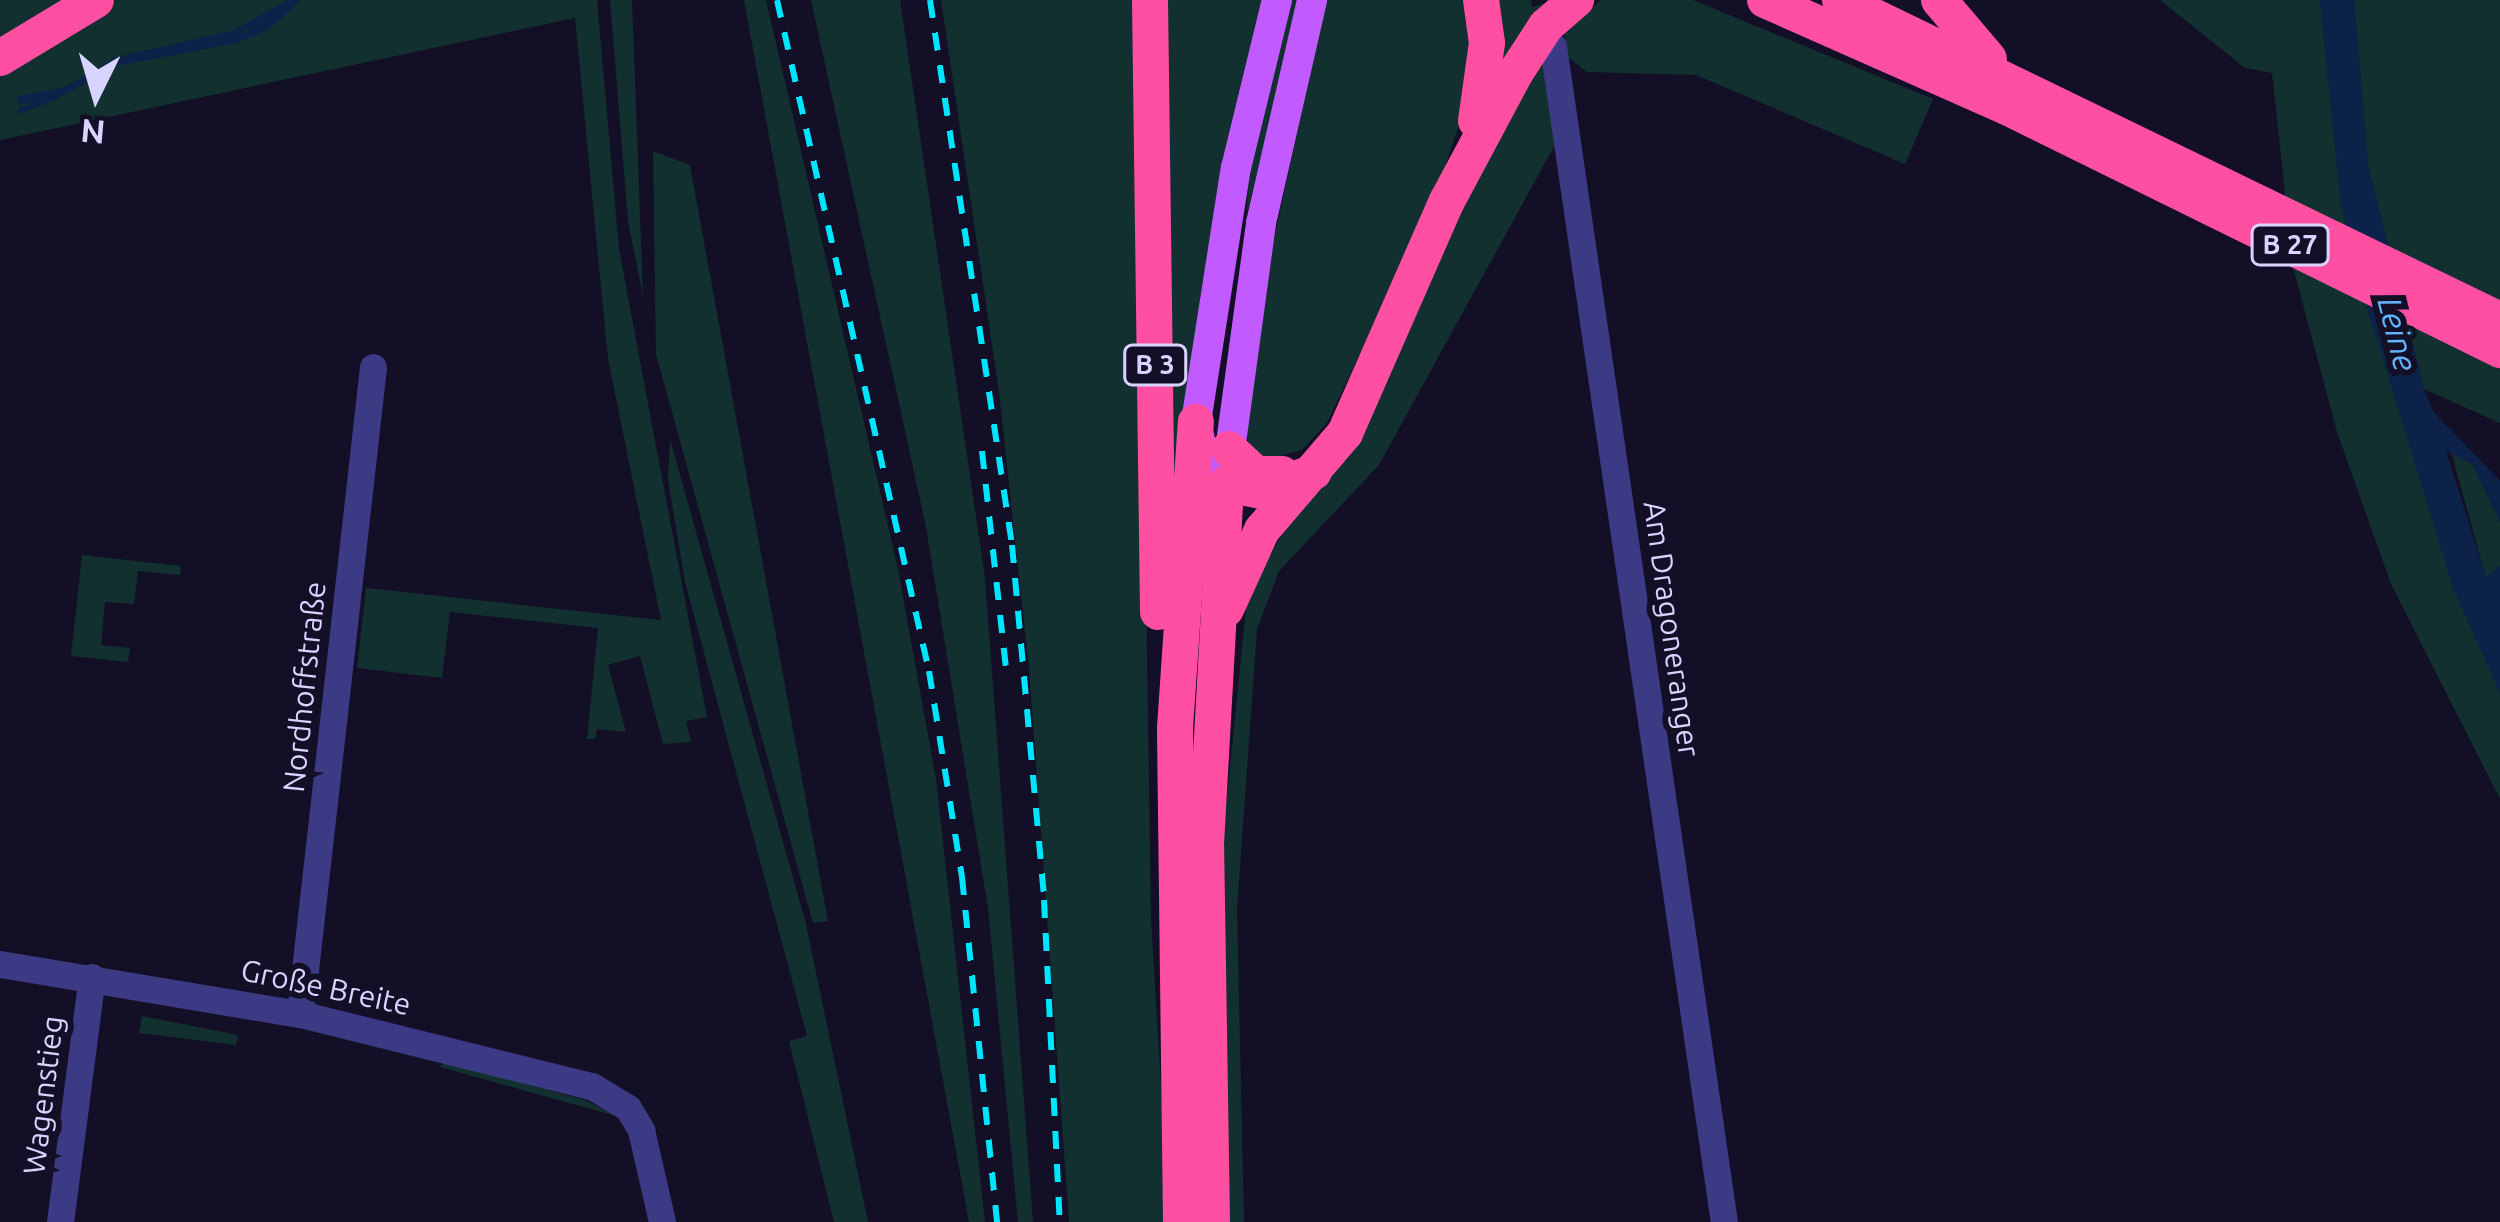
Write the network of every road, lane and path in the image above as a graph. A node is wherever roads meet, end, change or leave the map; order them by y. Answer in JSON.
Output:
{"nodes":[{"id":1,"x":96,"y":0,"type":"edge"},
{"id":2,"x":1150,"y":0,"type":"edge"},
{"id":3,"x":1277,"y":0,"type":"edge"},
{"id":4,"x":1312,"y":0,"type":"edge"},
{"id":5,"x":1481,"y":0,"type":"edge"},
{"id":6,"x":1576,"y":0,"type":"edge"},
{"id":7,"x":1765,"y":0,"type":"edge"},
{"id":8,"x":1840,"y":0,"type":"edge"},
{"id":9,"x":1939,"y":0,"type":"edge"},
{"id":10,"x":1553,"y":46,"type":"dead end"},
{"id":11,"x":0,"y":58,"type":"edge"},
{"id":12,"x":2005,"y":74,"type":"junction"},
{"id":13,"x":2084,"y":128,"type":"junction"},
{"id":14,"x":1472,"y":148,"type":"junction"},
{"id":15,"x":2500,"y":320,"type":"edge"},
{"id":16,"x":2500,"y":350,"type":"edge"},
{"id":17,"x":373,"y":367,"type":"dead end"},
{"id":18,"x":1358,"y":402,"type":"junction"},
{"id":19,"x":1196,"y":422,"type":"junction"},
{"id":20,"x":1228,"y":466,"type":"junction"},
{"id":21,"x":1314,"y":472,"type":"junction"},
{"id":22,"x":1213,"y":640,"type":"junction"},
{"id":23,"x":1175,"y":728,"type":"junction"},
{"id":24,"x":0,"y":964,"type":"edge"},
{"id":25,"x":92,"y":977,"type":"junction"},
{"id":26,"x":300,"y":1014,"type":"junction"},
{"id":27,"x":60,"y":1222,"type":"edge"},
{"id":28,"x":662,"y":1222,"type":"edge"},
{"id":29,"x":1181,"y":1222,"type":"edge"},
{"id":30,"x":1212,"y":1222,"type":"edge"},
{"id":31,"x":1724,"y":1222,"type":"edge"}],
"edges":[{"from":1,"to":11,"type":"highway"},
{"from":2,"to":23,"type":"highway","number":"B 3"},
{"from":3,"to":19,"type":"main road","number":"B 3"},
{"from":4,"to":20,"type":"main road"},
{"from":5,"to":14,"type":"highway"},
{"from":6,"to":14,"type":"highway","bridge":true},
{"from":7,"to":13,"type":"highway","number":"B 27"},
{"from":8,"to":12,"type":"highway","number":"B 27"},
{"from":9,"to":12,"type":"highway"},
{"from":10,"to":31,"type":"street","name":"Am Dragoneranger"},
{"from":12,"to":13,"type":"highway","number":"B 27"},
{"from":13,"to":15,"type":"highway","number":"B 27"},
{"from":13,"to":16,"type":"highway","number":"B 27"},
{"from":14,"to":18,"type":"highway"},
{"from":17,"to":26,"type":"street","name":"Nordhoffstraße"},
{"from":18,"to":20,"type":"highway"},
{"from":18,"to":21,"type":"highway"},
{"from":19,"to":20,"type":"main road"},
{"from":19,"to":23,"type":"highway","number":"B 3"},
{"from":20,"to":21,"type":"highway"},
{"from":20,"to":22,"type":"highway"},
{"from":21,"to":22,"type":"highway"},
{"from":22,"to":30,"type":"highway"},
{"from":23,"to":29,"type":"highway","number":"B 3"},
{"from":24,"to":25,"type":"street","name":"Große Breite"},
{"from":25,"to":26,"type":"street","name":"Große Breite"},
{"from":25,"to":27,"type":"street","name":"Wagenstieg"},
{"from":26,"to":28,"type":"street","name":"Große Breite"}]}
